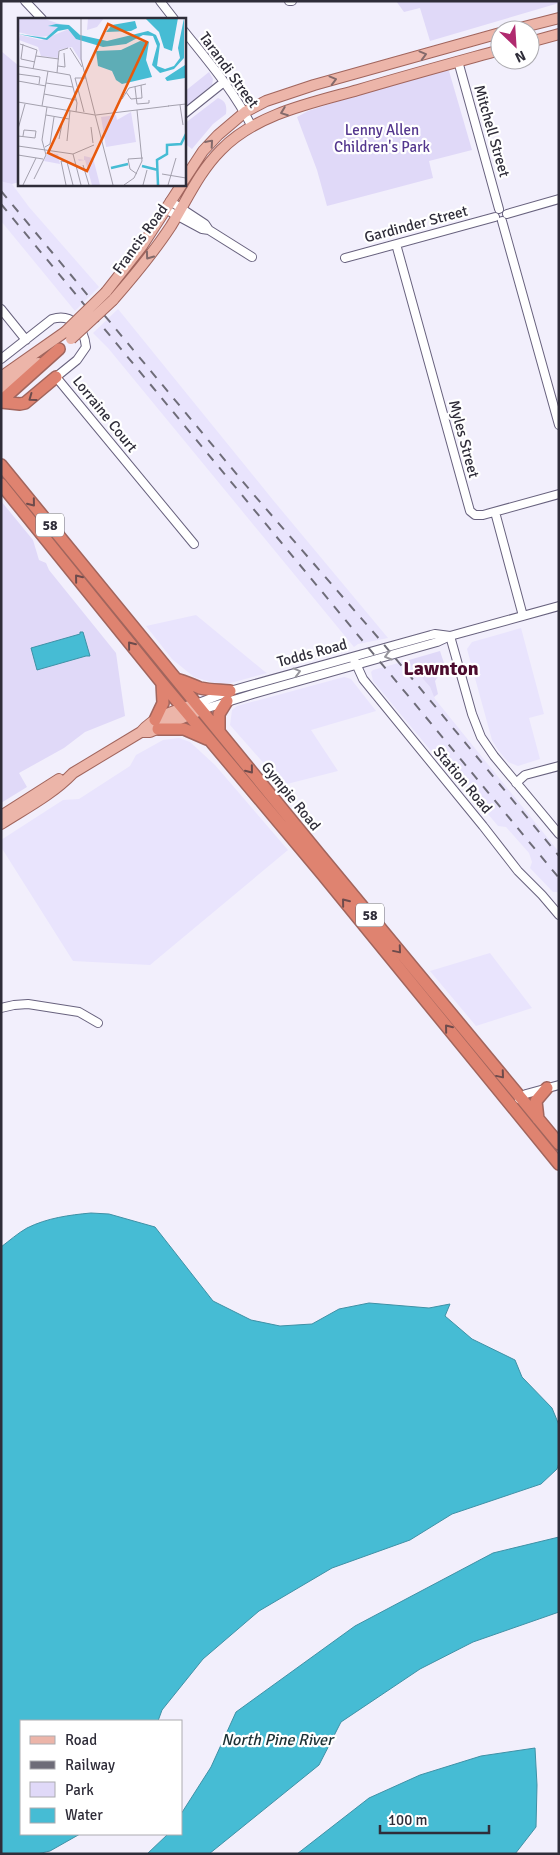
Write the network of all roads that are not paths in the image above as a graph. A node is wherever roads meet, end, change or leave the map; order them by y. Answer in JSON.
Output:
{"nodes":[{"id":1,"x":25,"y":1,"type":"edge"},
{"id":2,"x":160,"y":1,"type":"edge"},
{"id":3,"x":41,"y":18,"type":"edge"},
{"id":4,"x":173,"y":18,"type":"edge"},
{"id":5,"x":558,"y":18,"type":"edge"},
{"id":6,"x":540,"y":23,"type":"edge"},
{"id":7,"x":185,"y":32,"type":"edge"},
{"id":8,"x":559,"y":34,"type":"edge"},
{"id":9,"x":490,"y":36,"type":"edge"},
{"id":10,"x":540,"y":39,"type":"edge"},
{"id":11,"x":490,"y":53,"type":"edge"},
{"id":12,"x":458,"y":61,"type":"junction"},
{"id":13,"x":224,"y":82,"type":"junction"},
{"id":14,"x":245,"y":112,"type":"junction"},
{"id":15,"x":185,"y":113,"type":"edge"},
{"id":16,"x":252,"y":127,"type":"junction"},
{"id":17,"x":185,"y":179,"type":"edge"},
{"id":18,"x":181,"y":185,"type":"edge"},
{"id":19,"x":559,"y":199,"type":"edge"},
{"id":20,"x":168,"y":205,"type":"junction"},
{"id":21,"x":499,"y":209,"type":"junction"},
{"id":22,"x":179,"y":212,"type":"junction"},
{"id":23,"x":507,"y":214,"type":"junction"},
{"id":24,"x":495,"y":217,"type":"junction"},
{"id":25,"x":502,"y":222,"type":"junction"},
{"id":26,"x":396,"y":244,"type":"junction"},
{"id":27,"x":252,"y":257,"type":"dead end"},
{"id":28,"x":345,"y":258,"type":"dead end"},
{"id":29,"x":109,"y":296,"type":"junction"},
{"id":30,"x":1,"y":309,"type":"edge"},
{"id":31,"x":68,"y":335,"type":"junction"},
{"id":32,"x":26,"y":340,"type":"junction"},
{"id":33,"x":59,"y":349,"type":"junction"},
{"id":34,"x":1,"y":360,"type":"edge"},
{"id":35,"x":1,"y":377,"type":"edge"},
{"id":36,"x":56,"y":377,"type":"junction"},
{"id":37,"x":1,"y":388,"type":"edge"},
{"id":38,"x":1,"y":402,"type":"edge"},
{"id":39,"x":559,"y":425,"type":"edge"},
{"id":40,"x":1,"y":465,"type":"edge"},
{"id":41,"x":1,"y":484,"type":"edge"},
{"id":42,"x":559,"y":494,"type":"edge"},
{"id":43,"x":495,"y":512,"type":"junction"},
{"id":44,"x":194,"y":544,"type":"dead end"},
{"id":45,"x":559,"y":606,"type":"edge"},
{"id":46,"x":523,"y":616,"type":"junction"},
{"id":47,"x":450,"y":636,"type":"junction"},
{"id":48,"x":353,"y":657,"type":"junction"},
{"id":49,"x":356,"y":665,"type":"junction"},
{"id":50,"x":176,"y":679,"type":"junction"},
{"id":51,"x":162,"y":683,"type":"junction"},
{"id":52,"x":228,"y":696,"type":"junction"},
{"id":53,"x":199,"y":707,"type":"junction"},
{"id":54,"x":186,"y":711,"type":"junction"},
{"id":55,"x":156,"y":724,"type":"junction"},
{"id":56,"x":215,"y":736,"type":"junction"},
{"id":57,"x":559,"y":766,"type":"edge"},
{"id":58,"x":73,"y":773,"type":"junction"},
{"id":59,"x":516,"y":783,"type":"junction"},
{"id":60,"x":1,"y":816,"type":"edge"},
{"id":61,"x":1,"y":824,"type":"edge"},
{"id":62,"x":559,"y":834,"type":"edge"},
{"id":63,"x":559,"y":915,"type":"edge"},
{"id":64,"x":1,"y":1008,"type":"edge"},
{"id":65,"x":98,"y":1023,"type":"dead end"},
{"id":66,"x":553,"y":1087,"type":"edge"},
{"id":67,"x":520,"y":1098,"type":"junction"},
{"id":68,"x":512,"y":1107,"type":"junction"},
{"id":69,"x":538,"y":1119,"type":"junction"},
{"id":70,"x":559,"y":1144,"type":"edge"},
{"id":71,"x":559,"y":1164,"type":"edge"}],
"edges":[{"from":1,"to":3,"type":"street"},
{"from":2,"to":4,"type":"street"},
{"from":5,"to":6,"type":"main road"},
{"from":7,"to":13,"type":"street","name":"Tarandi Street"},
{"from":8,"to":10,"type":"main road"},
{"from":14,"to":9,"type":"main road","one_way":true},
{"from":11,"to":12,"type":"main road","name":"Francis Road"},
{"from":12,"to":16,"type":"main road","name":"Francis Road","one_way":true},
{"from":12,"to":21,"type":"street","name":"Mitchell Street"},
{"from":13,"to":14,"type":"street","name":"Tarandi Street"},
{"from":13,"to":15,"type":"street"},
{"from":14,"to":16,"type":"street","name":"Tarandi Street"},
{"from":17,"to":14,"type":"main road","one_way":true},
{"from":16,"to":22,"type":"main road","name":"Francis Road"},
{"from":18,"to":20,"type":"main road","name":"Francis Road"},
{"from":19,"to":23,"type":"street"},
{"from":20,"to":22,"type":"street"},
{"from":20,"to":29,"type":"main road","name":"Francis Road"},
{"from":21,"to":23,"type":"street"},
{"from":21,"to":24,"type":"street"},
{"from":22,"to":27,"type":"street"},
{"from":22,"to":29,"type":"main road","name":"Francis Road","one_way":true},
{"from":23,"to":25,"type":"street"},
{"from":24,"to":25,"type":"street"},
{"from":24,"to":26,"type":"street","name":"Gardinder Street"},
{"from":25,"to":39,"type":"street"},
{"from":26,"to":28,"type":"street","name":"Gardinder Street"},
{"from":26,"to":43,"type":"street","name":"Myles Street"},
{"from":29,"to":31,"type":"main road","name":"Francis Road","bridge":true},
{"from":30,"to":32,"type":"street"},
{"from":31,"to":33,"type":"main road","name":"Francis Road"},
{"from":31,"to":35,"type":"main road","name":"Francis Road"},
{"from":32,"to":34,"type":"street","name":"Lorraine Court"},
{"from":32,"to":36,"type":"street","name":"Lorraine Court"},
{"from":33,"to":37,"type":"main road","name":"Francis Road"},
{"from":33,"to":38,"type":"highway"},
{"from":36,"to":38,"type":"highway","one_way":true},
{"from":36,"to":44,"type":"street","name":"Lorraine Court"},
{"from":40,"to":50,"type":"highway","name":"Gympie Road","number":"58","one_way":true},
{"from":51,"to":41,"type":"highway","name":"Gympie Road","number":"58","one_way":true},
{"from":42,"to":43,"type":"street"},
{"from":43,"to":46,"type":"street"},
{"from":45,"to":46,"type":"street","name":"Todds Road"},
{"from":46,"to":47,"type":"street","name":"Todds Road"},
{"from":47,"to":48,"type":"street","name":"Todds Road"},
{"from":47,"to":49,"type":"street","name":"Todds Road","one_way":true},
{"from":47,"to":59,"type":"street"},
{"from":48,"to":49,"type":"street","name":"Station Road"},
{"from":52,"to":48,"type":"street","name":"Todds Road","one_way":true},
{"from":49,"to":52,"type":"street","name":"Todds Road"},
{"from":49,"to":63,"type":"street","name":"Station Road"},
{"from":50,"to":52,"type":"highway"},
{"from":50,"to":53,"type":"highway","name":"Gympie Road","number":"58"},
{"from":51,"to":54,"type":"highway","name":"Gympie Road","number":"58"},
{"from":51,"to":55,"type":"highway"},
{"from":52,"to":53,"type":"street","name":"Todds Road"},
{"from":52,"to":56,"type":"highway"},
{"from":53,"to":54,"type":"main road","name":"Todds Road"},
{"from":53,"to":56,"type":"highway","name":"Gympie Road","number":"58"},
{"from":54,"to":55,"type":"main road","name":"Todds Road"},
{"from":54,"to":56,"type":"highway","name":"Gympie Road","number":"58"},
{"from":55,"to":56,"type":"highway"},
{"from":55,"to":58,"type":"main road","name":"Todds Road"},
{"from":56,"to":67,"type":"highway","name":"Gympie Road","number":"58","one_way":true},
{"from":68,"to":56,"type":"highway","name":"Gympie Road","number":"58","one_way":true},
{"from":57,"to":59,"type":"street"},
{"from":58,"to":60,"type":"main road"},
{"from":58,"to":61,"type":"main road"},
{"from":59,"to":62,"type":"street"},
{"from":64,"to":65,"type":"street"},
{"from":66,"to":67,"type":"street"},
{"from":66,"to":69,"type":"highway"},
{"from":67,"to":68,"type":"street"},
{"from":67,"to":69,"type":"highway","name":"Gympie Road","number":"58"},
{"from":68,"to":71,"type":"highway","name":"Gympie Road","number":"58"},
{"from":69,"to":70,"type":"highway","name":"Gympie Road","number":"58"}]}
